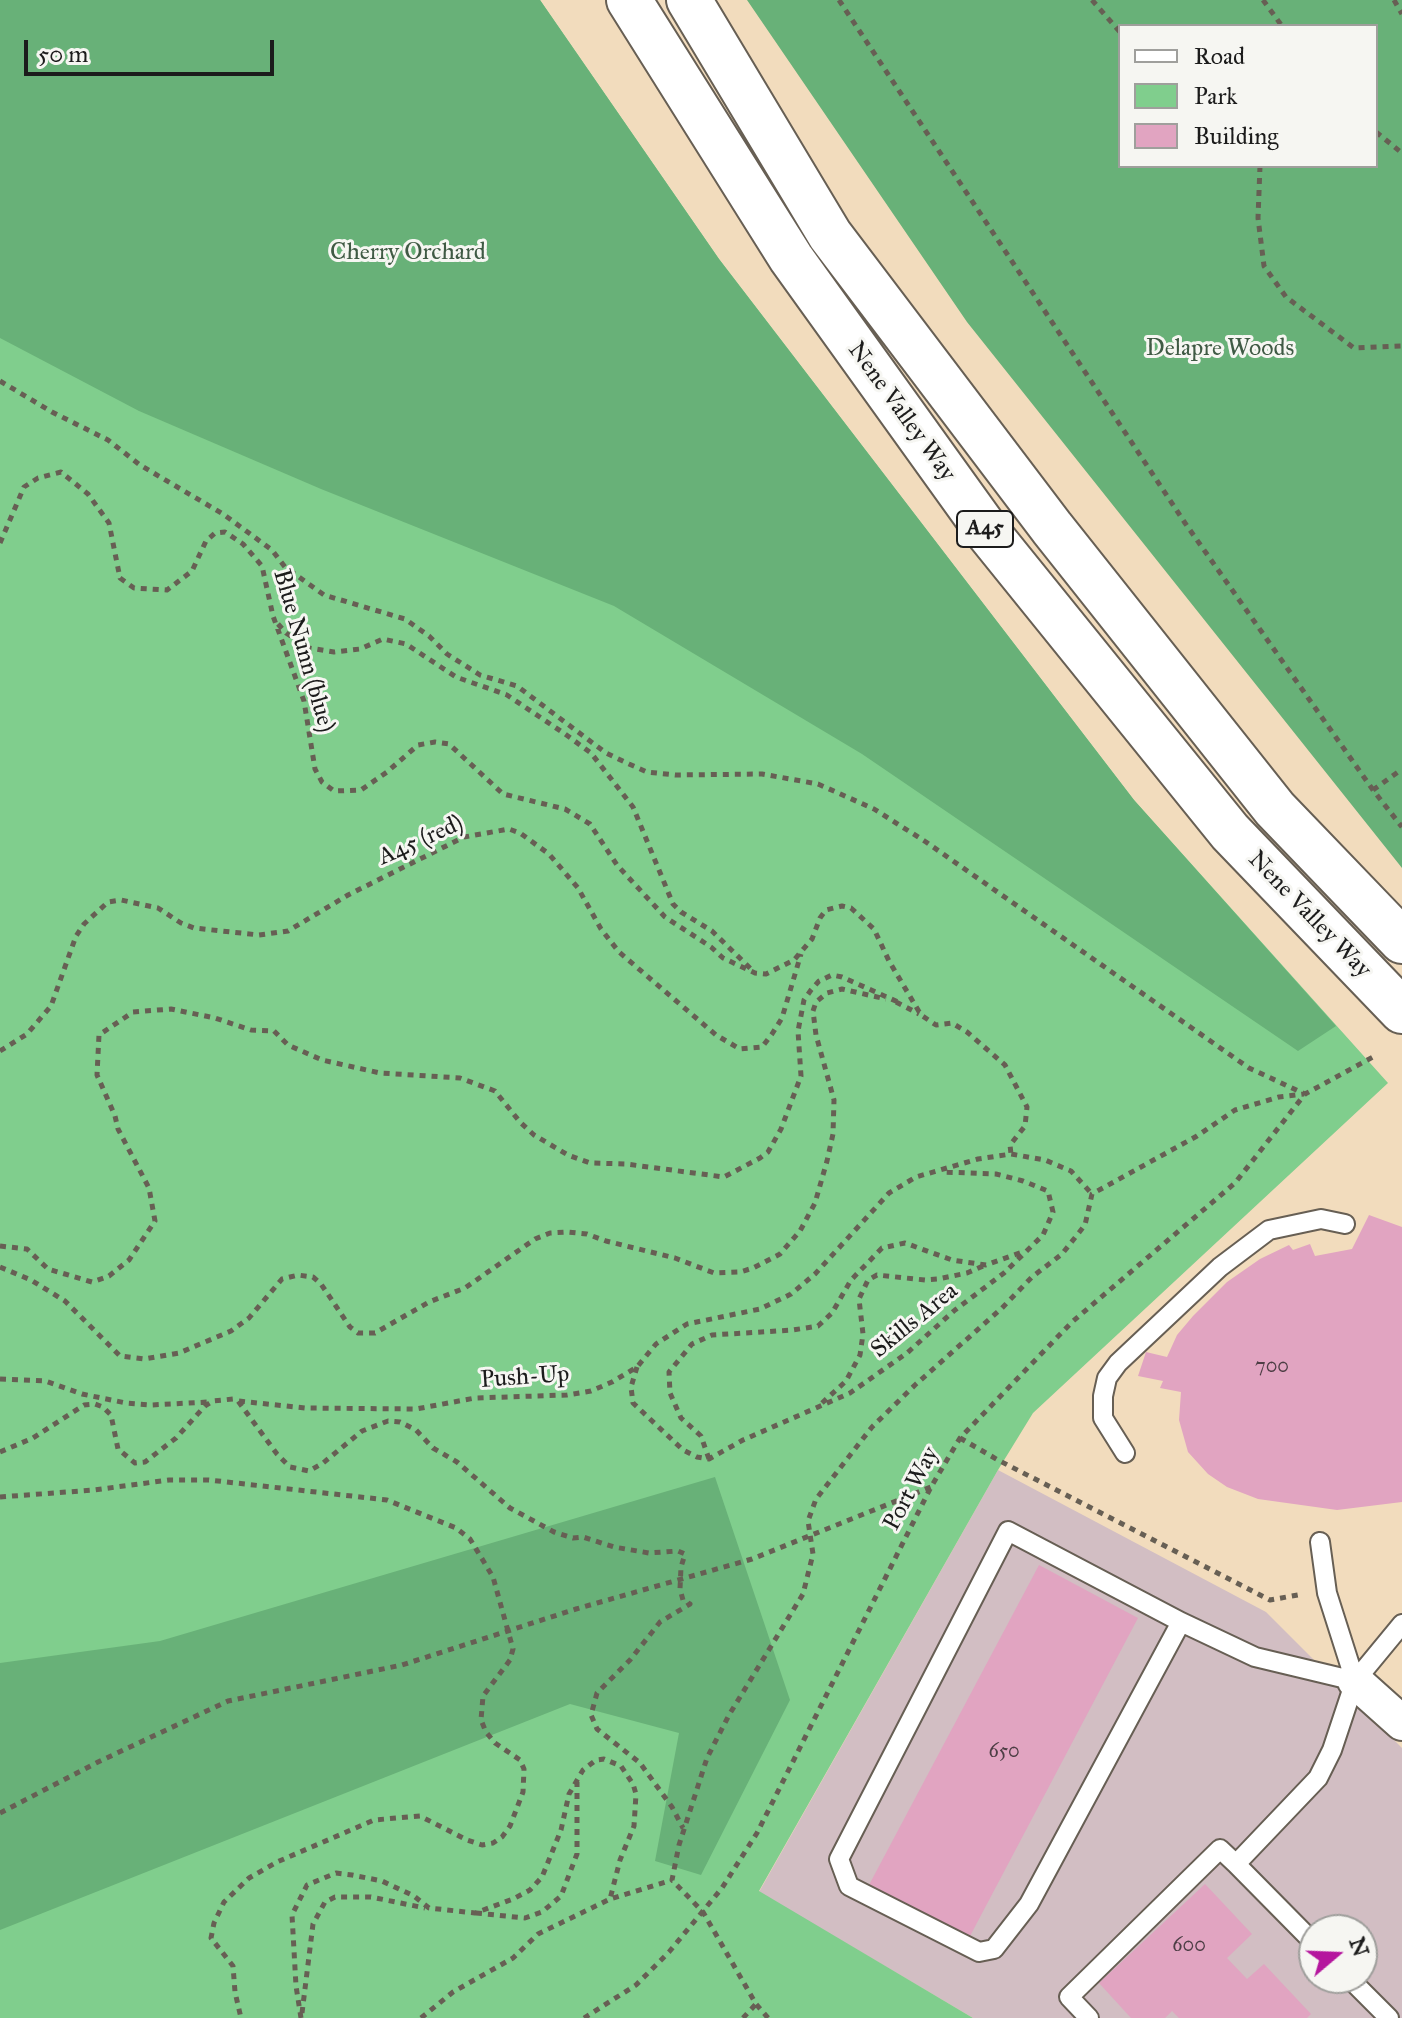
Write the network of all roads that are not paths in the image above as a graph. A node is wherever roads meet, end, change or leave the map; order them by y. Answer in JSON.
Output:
{"nodes":[{"id":1,"x":629,"y":0,"type":"edge"},
{"id":2,"x":689,"y":0,"type":"edge"},
{"id":3,"x":1402,"y":941,"type":"edge"},
{"id":4,"x":1402,"y":1011,"type":"edge"},
{"id":5,"x":1345,"y":1224,"type":"dead end"},
{"id":6,"x":1125,"y":1453,"type":"dead end"},
{"id":7,"x":1320,"y":1542,"type":"dead end"},
{"id":8,"x":1181,"y":1622,"type":"junction"},
{"id":9,"x":1402,"y":1624,"type":"edge"},
{"id":10,"x":1355,"y":1681,"type":"junction"},
{"id":11,"x":1402,"y":1723,"type":"edge"},
{"id":12,"x":1236,"y":1864,"type":"junction"},
{"id":13,"x":1298,"y":1927,"type":"edge"},
{"id":14,"x":1365,"y":1994,"type":"edge"},
{"id":15,"x":1089,"y":2018,"type":"edge"},
{"id":16,"x":1389,"y":2018,"type":"edge"}],
"edges":[{"from":1,"to":4,"type":"highway","name":"Nene Valley Way","number":"A45"},
{"from":2,"to":3,"type":"highway","name":"Nene Valley Way","number":"A45"},
{"from":5,"to":6,"type":"lane"},
{"from":7,"to":10,"type":"lane"},
{"from":8,"to":8,"type":"lane"},
{"from":8,"to":10,"type":"lane"},
{"from":9,"to":10,"type":"lane"},
{"from":10,"to":11,"type":"street"},
{"from":10,"to":12,"type":"lane"},
{"from":12,"to":13,"type":"lane"},
{"from":12,"to":15,"type":"lane"},
{"from":14,"to":16,"type":"lane"}]}
